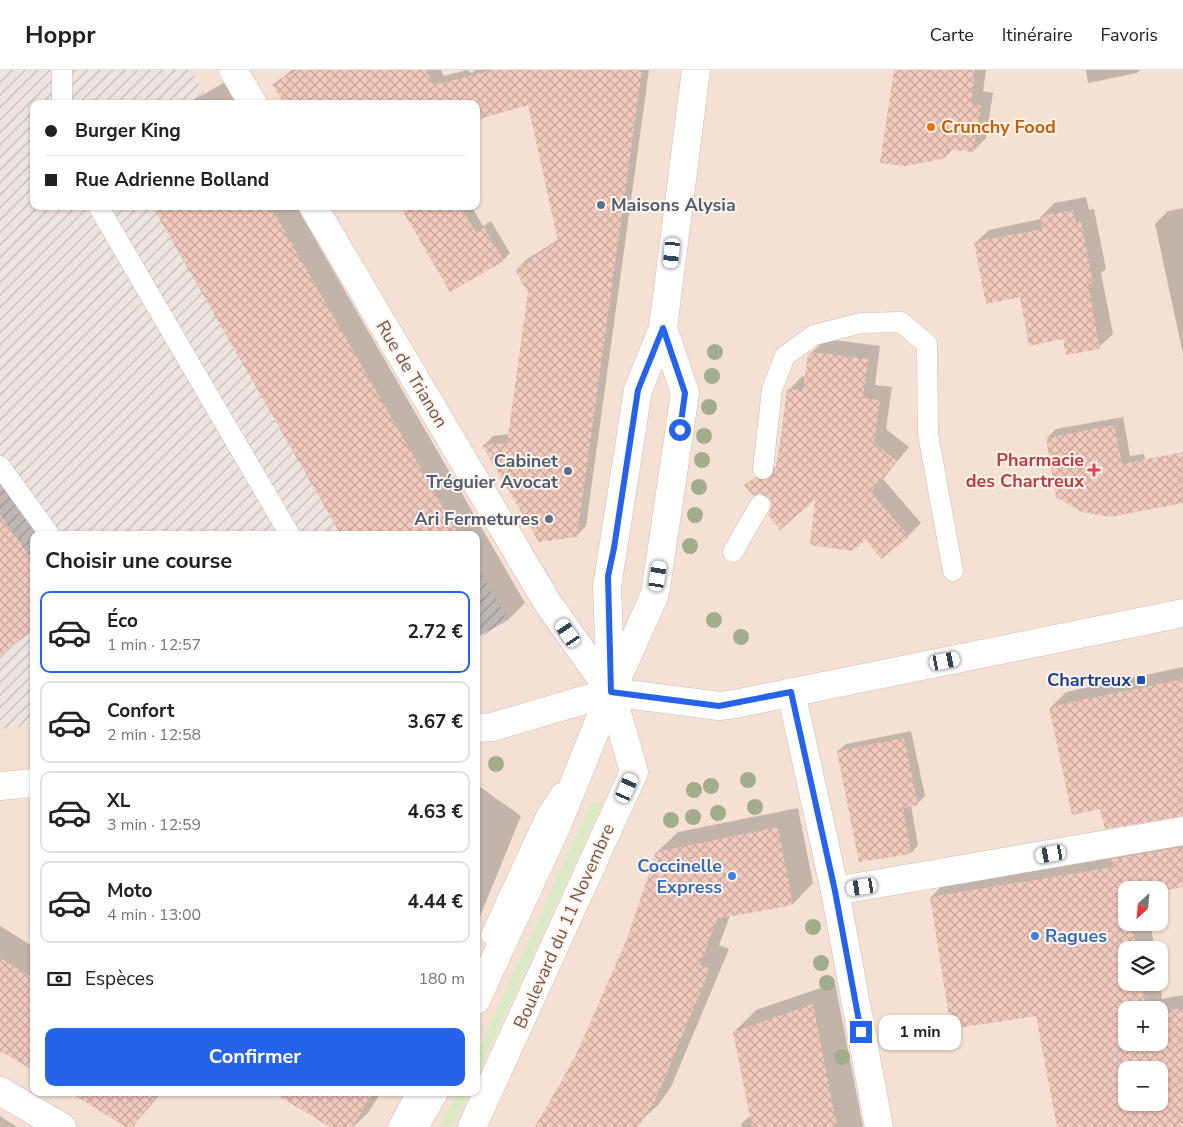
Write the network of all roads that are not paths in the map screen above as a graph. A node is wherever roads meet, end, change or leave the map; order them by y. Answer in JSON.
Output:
{"nodes":[{"id":1,"x":62,"y":70,"type":"edge"},
{"id":2,"x":233,"y":70,"type":"edge"},
{"id":3,"x":696,"y":70,"type":"edge"},
{"id":4,"x":62,"y":100,"type":"edge"},
{"id":5,"x":251,"y":100,"type":"edge"},
{"id":6,"x":100,"y":210,"type":"edge"},
{"id":7,"x":315,"y":210,"type":"edge"},
{"id":8,"x":663,"y":328,"type":"junction"},
{"id":9,"x":0,"y":466,"type":"edge"},
{"id":10,"x":764,"y":469,"type":"dead end"},
{"id":11,"x":760,"y":504,"type":"dead end"},
{"id":12,"x":47,"y":531,"type":"edge"},
{"id":13,"x":288,"y":531,"type":"edge"},
{"id":14,"x":733,"y":552,"type":"dead end"},
{"id":15,"x":954,"y":571,"type":"dead end"},
{"id":16,"x":1183,"y":613,"type":"edge"},
{"id":17,"x":611,"y":692,"type":"junction"},
{"id":18,"x":791,"y":692,"type":"junction"},
{"id":19,"x":480,"y":728,"type":"edge"},
{"id":20,"x":584,"y":758,"type":"junction"},
{"id":21,"x":30,"y":782,"type":"edge"},
{"id":22,"x":0,"y":786,"type":"edge"},
{"id":23,"x":1183,"y":831,"type":"edge"},
{"id":24,"x":835,"y":891,"type":"junction"},
{"id":25,"x":480,"y":958,"type":"edge"},
{"id":26,"x":480,"y":991,"type":"edge"},
{"id":27,"x":0,"y":1091,"type":"edge"},
{"id":28,"x":415,"y":1096,"type":"edge"},
{"id":29,"x":432,"y":1096,"type":"edge"},
{"id":30,"x":62,"y":1127,"type":"edge"},
{"id":31,"x":398,"y":1127,"type":"edge"},
{"id":32,"x":414,"y":1127,"type":"edge"},
{"id":33,"x":472,"y":1127,"type":"edge"},
{"id":34,"x":879,"y":1127,"type":"edge"}],
"edges":[{"from":1,"to":4,"type":"lane"},
{"from":2,"to":5,"type":"street"},
{"from":3,"to":8,"type":"street","name":"Boulevard du 11 Novembre"},
{"from":6,"to":13,"type":"lane"},
{"from":7,"to":17,"type":"street","name":"Rue de Trianon"},
{"from":8,"to":17,"type":"street","name":"Boulevard du 11 Novembre"},
{"from":8,"to":17,"type":"street","name":"Boulevard du 11 Novembre"},
{"from":9,"to":12,"type":"lane"},
{"from":10,"to":15,"type":"lane"},
{"from":11,"to":14,"type":"lane"},
{"from":16,"to":18,"type":"street"},
{"from":17,"to":18,"type":"street"},
{"from":17,"to":19,"type":"street"},
{"from":17,"to":20,"type":"street","name":"Boulevard du 11 Novembre"},
{"from":17,"to":33,"type":"street","name":"Boulevard du 11 Novembre"},
{"from":18,"to":24,"type":"street"},
{"from":20,"to":25,"type":"lane","name":"Boulevard du 11 Novembre"},
{"from":20,"to":26,"type":"street","name":"Boulevard du 11 Novembre"},
{"from":21,"to":22,"type":"street"},
{"from":23,"to":24,"type":"street"},
{"from":24,"to":34,"type":"street"},
{"from":27,"to":30,"type":"street"},
{"from":28,"to":31,"type":"lane"},
{"from":29,"to":32,"type":"street"}]}
